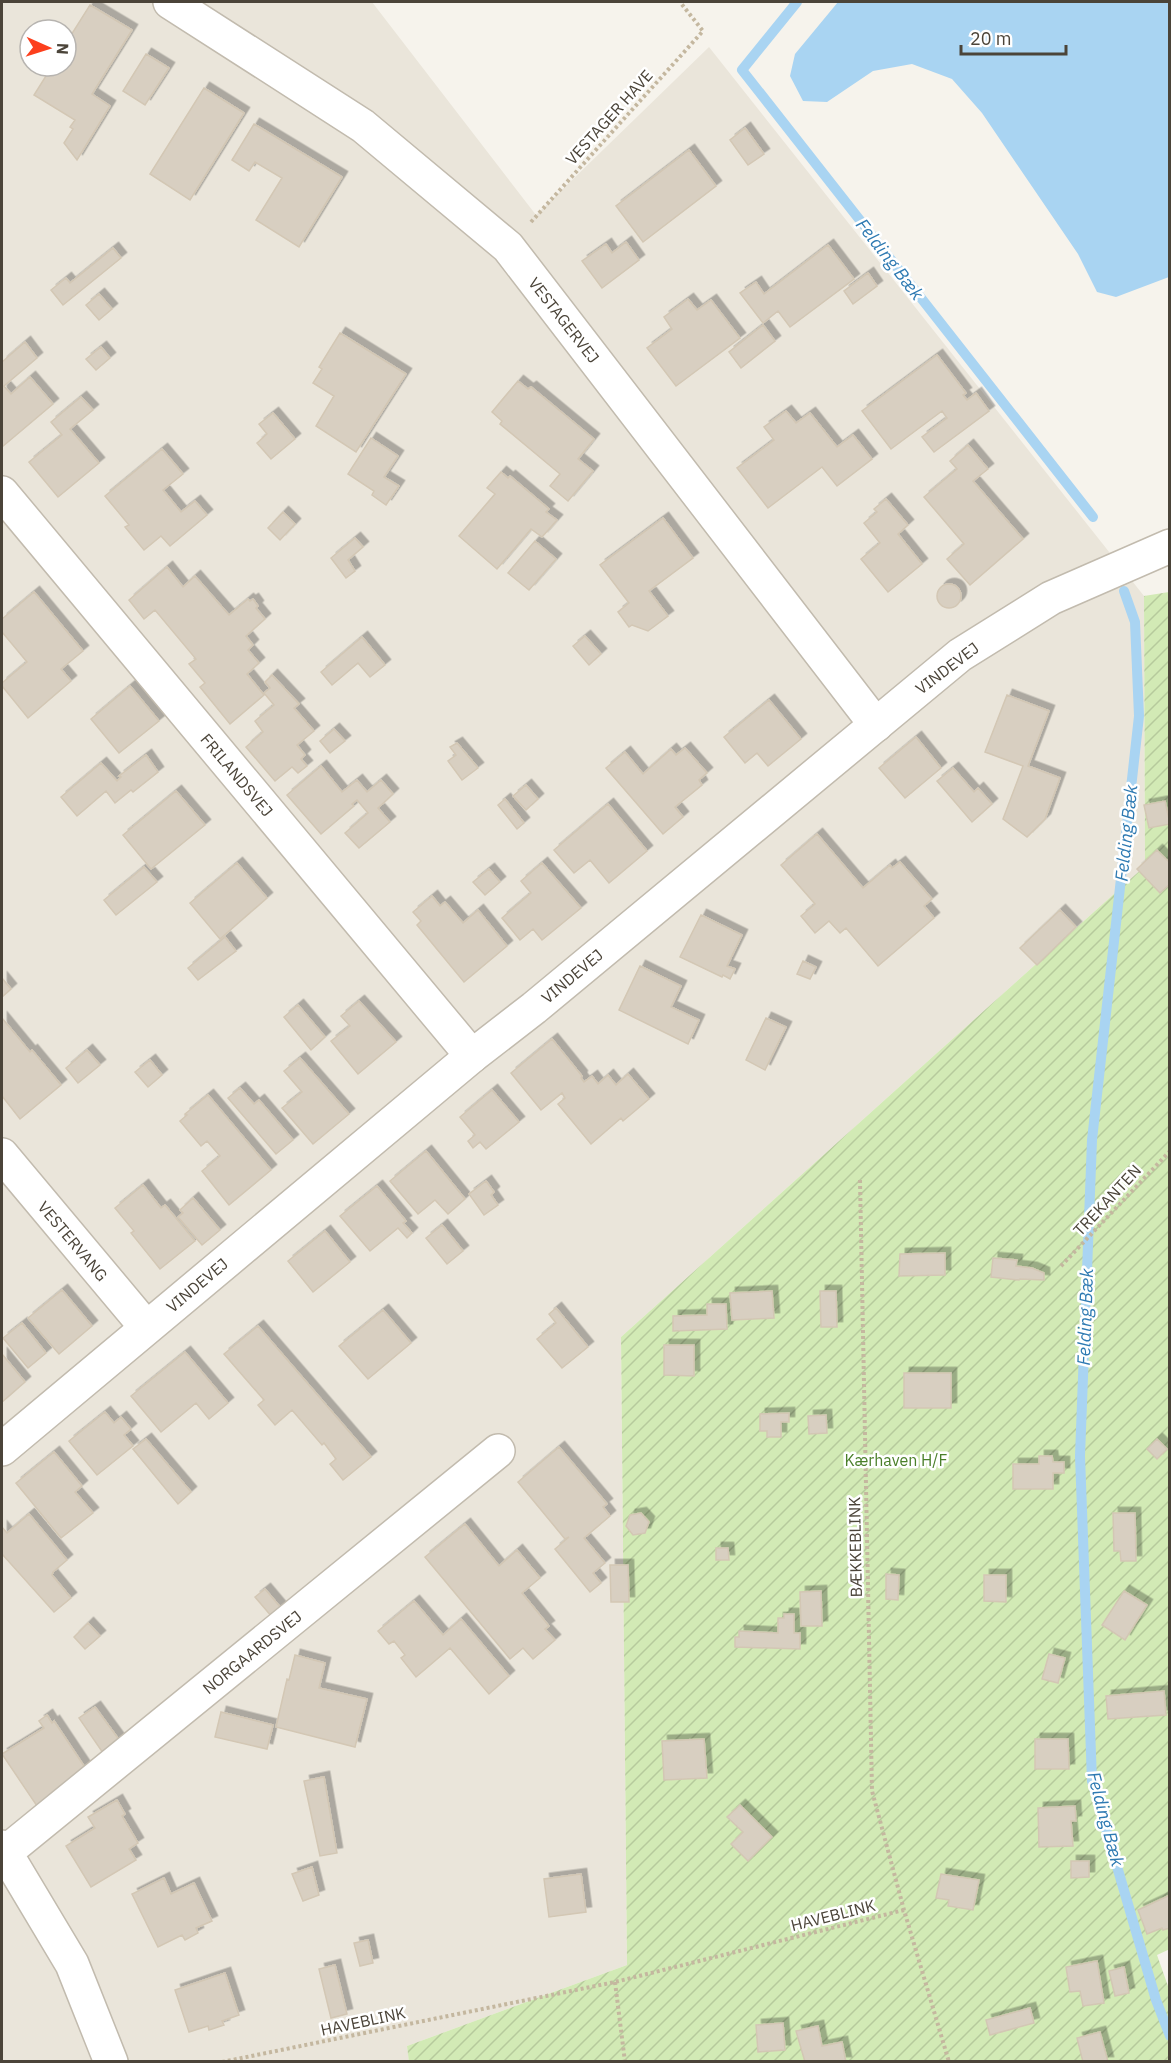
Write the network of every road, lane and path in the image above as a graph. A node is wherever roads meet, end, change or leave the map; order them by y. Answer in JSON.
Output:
{"nodes":[{"id":1,"x":170,"y":2,"type":"edge"},
{"id":2,"x":680,"y":2,"type":"edge"},
{"id":3,"x":508,"y":247,"type":"junction"},
{"id":4,"x":2,"y":493,"type":"edge"},
{"id":5,"x":1170,"y":546,"type":"edge"},
{"id":6,"x":876,"y":725,"type":"junction"},
{"id":7,"x":472,"y":1056,"type":"junction"},
{"id":8,"x":1170,"y":1151,"type":"edge"},
{"id":9,"x":2,"y":1155,"type":"edge"},
{"id":10,"x":860,"y":1180,"type":"dead end"},
{"id":11,"x":1061,"y":1266,"type":"dead end"},
{"id":12,"x":146,"y":1327,"type":"junction"},
{"id":13,"x":2,"y":1449,"type":"edge"},
{"id":14,"x":498,"y":1451,"type":"dead end"},
{"id":15,"x":4,"y":1849,"type":"edge"},
{"id":16,"x":904,"y":1910,"type":"junction"},
{"id":17,"x":615,"y":1982,"type":"junction"},
{"id":18,"x":111,"y":2061,"type":"edge"},
{"id":19,"x":222,"y":2061,"type":"edge"},
{"id":20,"x":625,"y":2061,"type":"edge"},
{"id":21,"x":949,"y":2061,"type":"edge"}],
"edges":[{"from":1,"to":3,"type":"street","name":"VESTAGERVEJ"},
{"from":2,"to":3,"type":"path","name":"VESTAGER HAVE"},
{"from":3,"to":6,"type":"street","name":"VESTAGERVEJ"},
{"from":4,"to":7,"type":"street","name":"FRILANDSVEJ"},
{"from":5,"to":6,"type":"street","name":"VINDEVEJ"},
{"from":6,"to":7,"type":"street","name":"VINDEVEJ"},
{"from":7,"to":12,"type":"street","name":"VINDEVEJ"},
{"from":8,"to":11,"type":"path","name":"TREKANTEN"},
{"from":9,"to":12,"type":"street","name":"VESTERVANG"},
{"from":10,"to":16,"type":"path","name":"BÆKKEBLINK"},
{"from":12,"to":13,"type":"street","name":"VINDEVEJ"},
{"from":14,"to":15,"type":"street","name":"NORGAARDSVEJ"},
{"from":15,"to":18,"type":"street","name":"NORGAARDSVEJ"},
{"from":16,"to":17,"type":"path","name":"HAVEBLINK"},
{"from":16,"to":21,"type":"path"},
{"from":17,"to":19,"type":"path","name":"HAVEBLINK"},
{"from":17,"to":20,"type":"path"}]}
